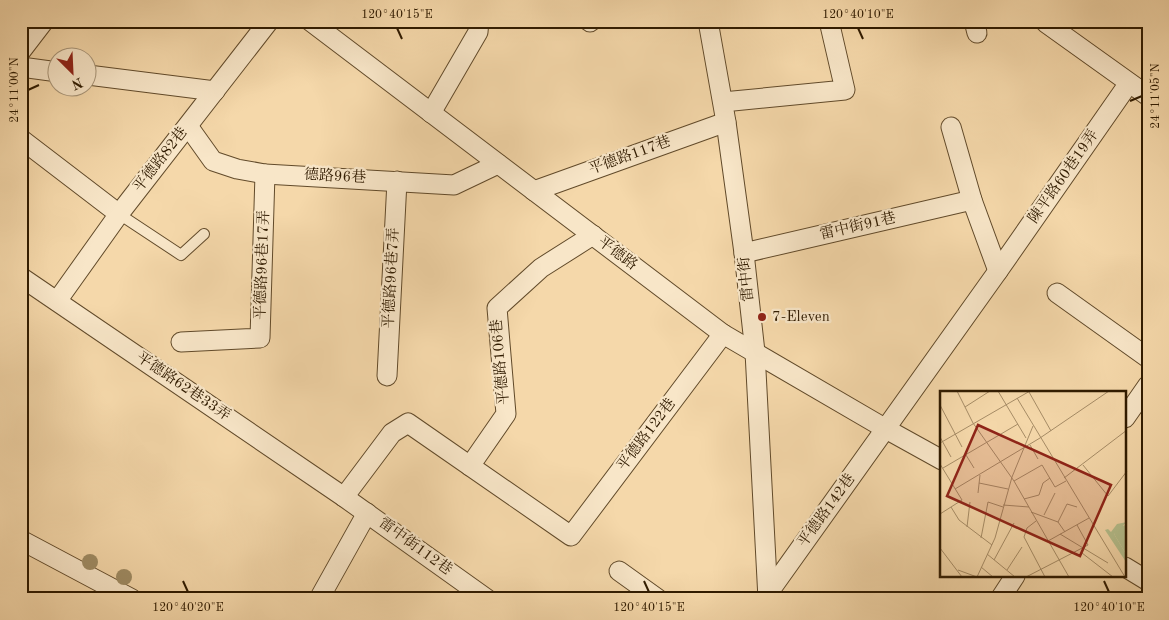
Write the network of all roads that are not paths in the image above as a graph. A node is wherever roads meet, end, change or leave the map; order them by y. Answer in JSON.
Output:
{"nodes":[{"id":1,"x":44,"y":21,"type":"edge"},
{"id":2,"x":269,"y":21,"type":"edge"},
{"id":3,"x":310,"y":21,"type":"edge"},
{"id":4,"x":479,"y":21,"type":"edge"},
{"id":5,"x":708,"y":21,"type":"edge"},
{"id":6,"x":829,"y":21,"type":"edge"},
{"id":7,"x":1046,"y":22,"type":"edge"},
{"id":8,"x":21,"y":51,"type":"edge"},
{"id":9,"x":21,"y":67,"type":"edge"},
{"id":10,"x":48,"y":71,"type":"edge"},
{"id":11,"x":98,"y":77,"type":"edge"},
{"id":12,"x":1129,"y":83,"type":"junction"},
{"id":13,"x":215,"y":91,"type":"junction"},
{"id":14,"x":1148,"y":96,"type":"edge"},
{"id":15,"x":723,"y":102,"type":"junction"},
{"id":16,"x":431,"y":113,"type":"junction"},
{"id":17,"x":726,"y":122,"type":"junction"},
{"id":18,"x":188,"y":126,"type":"junction"},
{"id":19,"x":951,"y":127,"type":"dead end"},
{"id":20,"x":21,"y":140,"type":"edge"},
{"id":21,"x":498,"y":164,"type":"junction"},
{"id":22,"x":266,"y":174,"type":"junction"},
{"id":23,"x":397,"y":181,"type":"junction"},
{"id":24,"x":534,"y":191,"type":"junction"},
{"id":25,"x":972,"y":200,"type":"junction"},
{"id":26,"x":119,"y":214,"type":"junction"},
{"id":27,"x":204,"y":234,"type":"dead end"},
{"id":28,"x":592,"y":235,"type":"junction"},
{"id":29,"x":744,"y":253,"type":"junction"},
{"id":30,"x":998,"y":270,"type":"junction"},
{"id":31,"x":21,"y":277,"type":"edge"},
{"id":32,"x":1057,"y":293,"type":"dead end"},
{"id":33,"x":57,"y":301,"type":"junction"},
{"id":34,"x":723,"y":334,"type":"junction"},
{"id":35,"x":181,"y":342,"type":"dead end"},
{"id":36,"x":755,"y":352,"type":"junction"},
{"id":37,"x":1148,"y":358,"type":"edge"},
{"id":38,"x":387,"y":376,"type":"dead end"},
{"id":39,"x":1148,"y":385,"type":"edge"},
{"id":40,"x":1126,"y":417,"type":"edge"},
{"id":41,"x":886,"y":429,"type":"junction"},
{"id":42,"x":940,"y":459,"type":"edge"},
{"id":43,"x":470,"y":466,"type":"junction"},
{"id":44,"x":344,"y":496,"type":"junction"},
{"id":45,"x":367,"y":513,"type":"junction"},
{"id":46,"x":21,"y":540,"type":"edge"},
{"id":47,"x":1126,"y":568,"type":"edge"},
{"id":48,"x":619,"y":571,"type":"dead end"},
{"id":49,"x":1015,"y":578,"type":"edge"},
{"id":50,"x":1148,"y":581,"type":"edge"},
{"id":51,"x":767,"y":597,"type":"edge"},
{"id":52,"x":132,"y":599,"type":"edge"},
{"id":53,"x":319,"y":599,"type":"edge"},
{"id":54,"x":487,"y":599,"type":"edge"},
{"id":55,"x":658,"y":599,"type":"edge"},
{"id":56,"x":1000,"y":599,"type":"edge"}],
"edges":[{"from":1,"to":8,"type":"street"},
{"from":2,"to":13,"type":"street","name":"平德路82巷"},
{"from":3,"to":16,"type":"street","name":"平德路"},
{"from":4,"to":16,"type":"street"},
{"from":5,"to":15,"type":"street","name":"雷中街"},
{"from":6,"to":15,"type":"street"},
{"from":7,"to":12,"type":"street"},
{"from":9,"to":10,"type":"street"},
{"from":11,"to":13,"type":"street"},
{"from":12,"to":14,"type":"street"},
{"from":12,"to":30,"type":"street","name":"陳平路60巷19弄"},
{"from":13,"to":18,"type":"street","name":"平德路82巷"},
{"from":15,"to":17,"type":"street","name":"雷中街"},
{"from":16,"to":21,"type":"street","name":"平德路"},
{"from":17,"to":24,"type":"street","name":"平德路117巷"},
{"from":17,"to":29,"type":"street","name":"雷中街"},
{"from":18,"to":22,"type":"street","name":"德路96巷"},
{"from":18,"to":26,"type":"street","name":"平德路82巷"},
{"from":19,"to":25,"type":"street"},
{"from":20,"to":26,"type":"street"},
{"from":21,"to":23,"type":"street","name":"德路96巷"},
{"from":21,"to":24,"type":"street","name":"平德路"},
{"from":22,"to":23,"type":"street","name":"德路96巷"},
{"from":22,"to":35,"type":"street","name":"平德路96巷17弄"},
{"from":23,"to":38,"type":"street","name":"平德路96巷7弄"},
{"from":24,"to":28,"type":"street","name":"平德路"},
{"from":25,"to":29,"type":"street","name":"雷中街91巷"},
{"from":25,"to":30,"type":"street"},
{"from":26,"to":27,"type":"lane"},
{"from":26,"to":33,"type":"street","name":"平德路82巷"},
{"from":28,"to":34,"type":"street","name":"平德路"},
{"from":28,"to":43,"type":"street","name":"平德路106巷"},
{"from":29,"to":36,"type":"street","name":"雷中街"},
{"from":30,"to":41,"type":"street","name":"陳平路60巷19弄"},
{"from":31,"to":33,"type":"street","name":"平德路62巷33弄"},
{"from":32,"to":37,"type":"street"},
{"from":33,"to":44,"type":"street","name":"平德路62巷33弄"},
{"from":34,"to":36,"type":"street","name":"平德路"},
{"from":34,"to":43,"type":"street","name":"平德路122巷"},
{"from":36,"to":41,"type":"street","name":"平德路"},
{"from":36,"to":51,"type":"street","name":"雷中街"},
{"from":39,"to":40,"type":"street"},
{"from":41,"to":42,"type":"street","name":"平德路"},
{"from":41,"to":51,"type":"street","name":"平德路142巷"},
{"from":43,"to":44,"type":"street"},
{"from":44,"to":45,"type":"street","name":"雷中街112巷"},
{"from":45,"to":53,"type":"street"},
{"from":45,"to":54,"type":"street","name":"雷中街112巷"},
{"from":46,"to":52,"type":"street"},
{"from":47,"to":50,"type":"street"},
{"from":48,"to":55,"type":"street"},
{"from":49,"to":56,"type":"street"}]}
